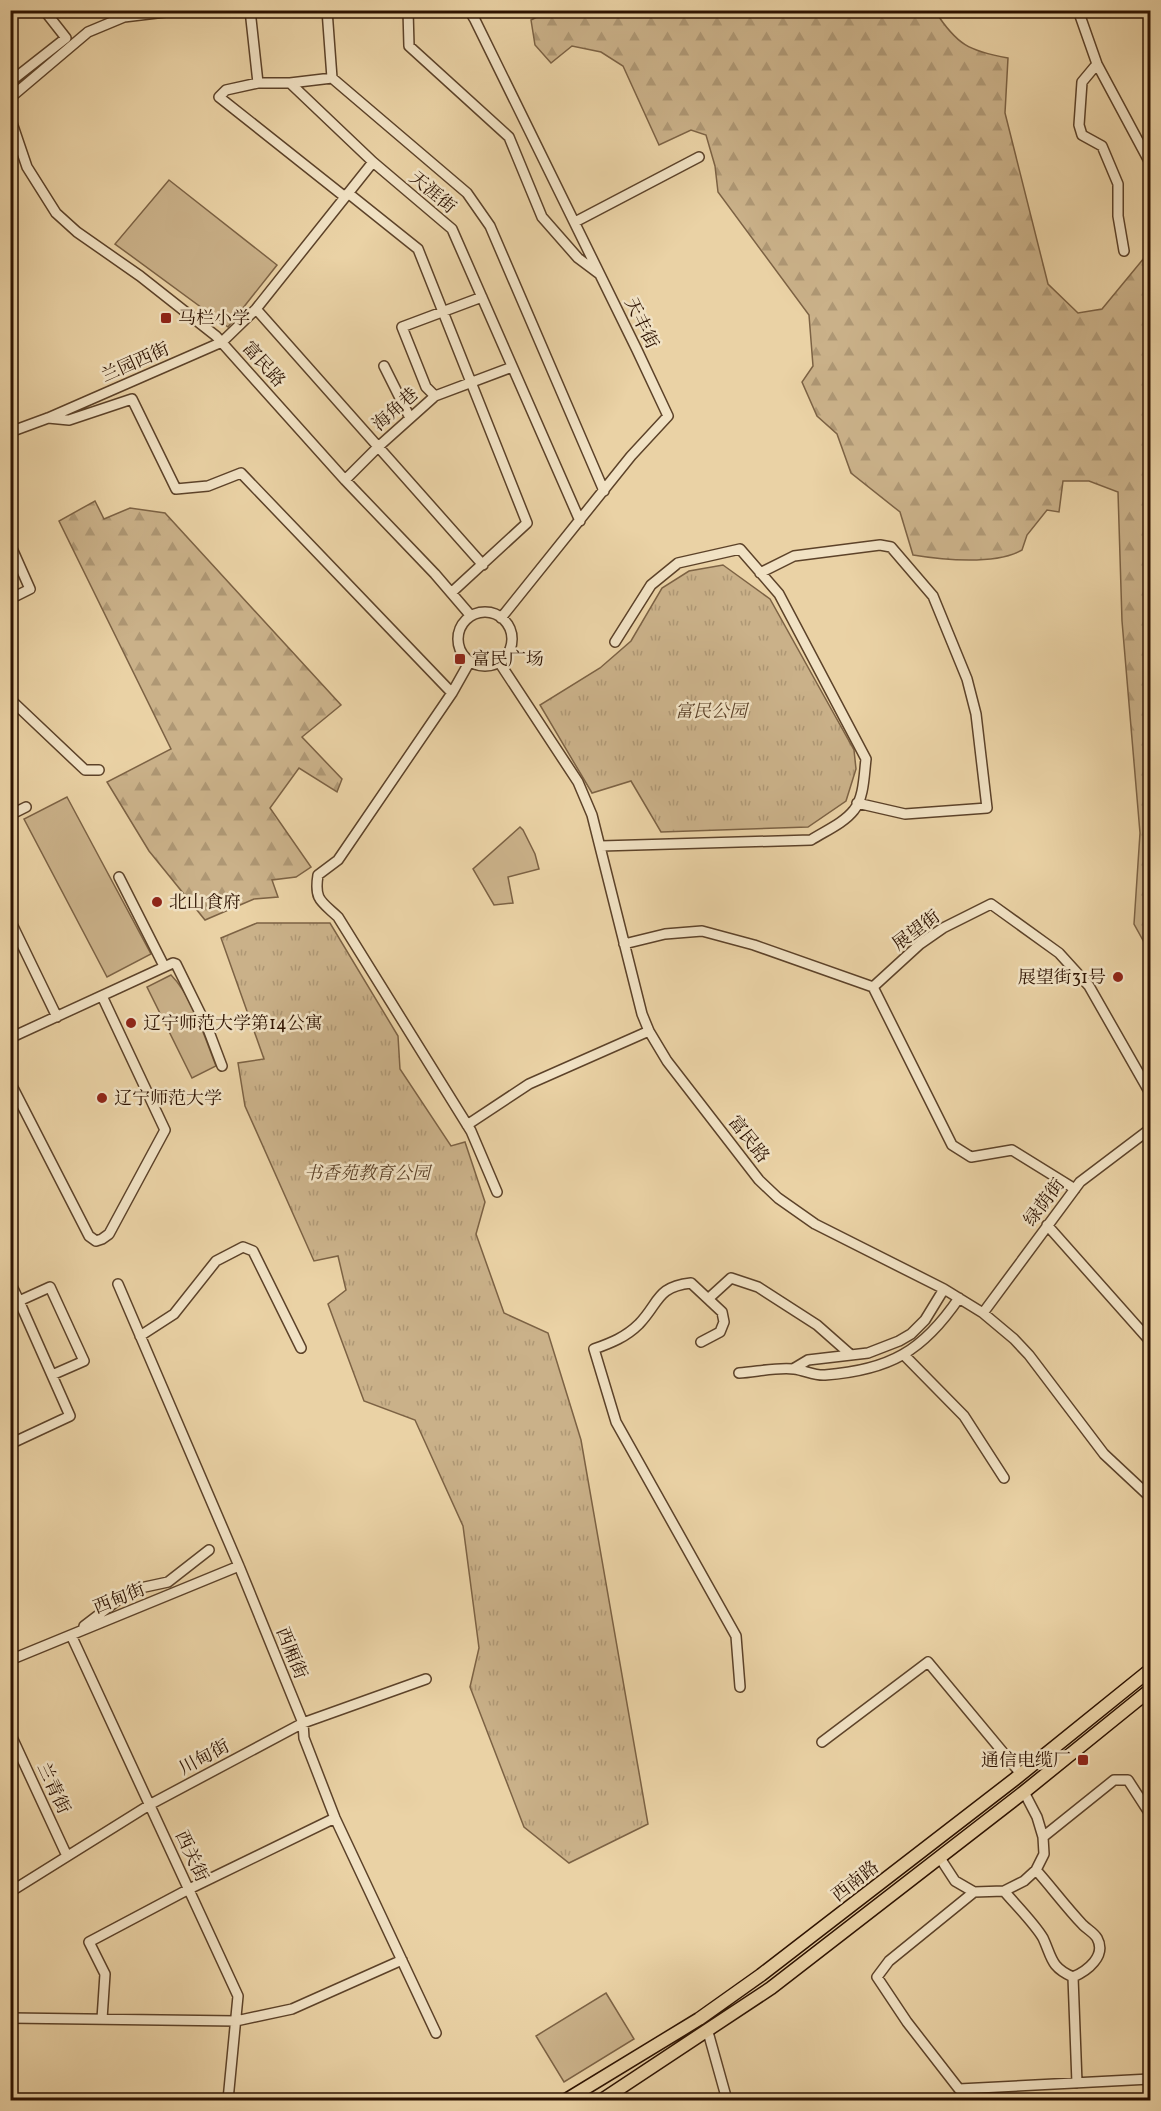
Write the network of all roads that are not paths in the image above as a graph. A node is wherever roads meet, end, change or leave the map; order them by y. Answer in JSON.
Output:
{"nodes":[{"id":1,"x":44,"y":10,"type":"edge"},
{"id":2,"x":182,"y":10,"type":"edge"},
{"id":3,"x":250,"y":10,"type":"edge"},
{"id":4,"x":327,"y":10,"type":"edge"},
{"id":5,"x":408,"y":10,"type":"edge"},
{"id":6,"x":469,"y":10,"type":"edge"},
{"id":7,"x":1082,"y":13,"type":"edge"},
{"id":8,"x":1097,"y":63,"type":"junction"},
{"id":9,"x":332,"y":78,"type":"junction"},
{"id":10,"x":10,"y":82,"type":"edge"},
{"id":11,"x":258,"y":83,"type":"junction"},
{"id":12,"x":290,"y":83,"type":"junction"},
{"id":13,"x":10,"y":98,"type":"edge"},
{"id":14,"x":10,"y":117,"type":"edge"},
{"id":15,"x":699,"y":158,"type":"dead end"},
{"id":16,"x":373,"y":162,"type":"junction"},
{"id":17,"x":1150,"y":163,"type":"edge"},
{"id":18,"x":347,"y":195,"type":"junction"},
{"id":19,"x":575,"y":222,"type":"junction"},
{"id":20,"x":1124,"y":251,"type":"dead end"},
{"id":21,"x":600,"y":274,"type":"junction"},
{"id":22,"x":482,"y":297,"type":"junction"},
{"id":23,"x":256,"y":309,"type":"junction"},
{"id":24,"x":443,"y":311,"type":"junction"},
{"id":25,"x":222,"y":342,"type":"junction"},
{"id":26,"x":384,"y":366,"type":"dead end"},
{"id":27,"x":512,"y":367,"type":"junction"},
{"id":28,"x":471,"y":382,"type":"junction"},
{"id":29,"x":435,"y":396,"type":"junction"},
{"id":30,"x":48,"y":418,"type":"junction"},
{"id":31,"x":410,"y":418,"type":"junction"},
{"id":32,"x":10,"y":432,"type":"edge"},
{"id":33,"x":378,"y":447,"type":"junction"},
{"id":34,"x":345,"y":480,"type":"junction"},
{"id":35,"x":604,"y":490,"type":"junction"},
{"id":36,"x":580,"y":521,"type":"junction"},
{"id":37,"x":10,"y":544,"type":"edge"},
{"id":38,"x":483,"y":565,"type":"junction"},
{"id":39,"x":760,"y":573,"type":"junction"},
{"id":40,"x":451,"y":592,"type":"junction"},
{"id":41,"x":10,"y":599,"type":"edge"},
{"id":42,"x":471,"y":616,"type":"junction"},
{"id":43,"x":501,"y":618,"type":"junction"},
{"id":44,"x":615,"y":642,"type":"dead end"},
{"id":45,"x":470,"y":661,"type":"junction"},
{"id":46,"x":499,"y":662,"type":"junction"},
{"id":47,"x":452,"y":693,"type":"junction"},
{"id":48,"x":10,"y":699,"type":"edge"},
{"id":49,"x":99,"y":770,"type":"dead end"},
{"id":50,"x":857,"y":803,"type":"junction"},
{"id":51,"x":26,"y":807,"type":"dead end"},
{"id":52,"x":10,"y":815,"type":"edge"},
{"id":53,"x":601,"y":846,"type":"junction"},
{"id":54,"x":119,"y":877,"type":"dead end"},
{"id":55,"x":10,"y":920,"type":"edge"},
{"id":56,"x":624,"y":944,"type":"junction"},
{"id":57,"x":164,"y":966,"type":"junction"},
{"id":58,"x":873,"y":987,"type":"junction"},
{"id":59,"x":102,"y":996,"type":"junction"},
{"id":60,"x":57,"y":1017,"type":"junction"},
{"id":61,"x":649,"y":1031,"type":"junction"},
{"id":62,"x":10,"y":1038,"type":"edge"},
{"id":63,"x":222,"y":1066,"type":"dead end"},
{"id":64,"x":10,"y":1082,"type":"edge"},
{"id":65,"x":1150,"y":1093,"type":"edge"},
{"id":66,"x":466,"y":1125,"type":"junction"},
{"id":67,"x":1150,"y":1129,"type":"edge"},
{"id":68,"x":1075,"y":1189,"type":"junction"},
{"id":69,"x":497,"y":1192,"type":"dead end"},
{"id":70,"x":1047,"y":1225,"type":"junction"},
{"id":71,"x":10,"y":1282,"type":"edge"},
{"id":72,"x":118,"y":1284,"type":"dead end"},
{"id":73,"x":944,"y":1289,"type":"junction"},
{"id":74,"x":959,"y":1298,"type":"junction"},
{"id":75,"x":708,"y":1299,"type":"junction"},
{"id":76,"x":15,"y":1303,"type":"edge"},
{"id":77,"x":983,"y":1313,"type":"junction"},
{"id":78,"x":140,"y":1336,"type":"junction"},
{"id":79,"x":1150,"y":1341,"type":"edge"},
{"id":80,"x":701,"y":1342,"type":"dead end"},
{"id":81,"x":301,"y":1348,"type":"dead end"},
{"id":82,"x":851,"y":1355,"type":"junction"},
{"id":83,"x":904,"y":1355,"type":"junction"},
{"id":84,"x":793,"y":1369,"type":"junction"},
{"id":85,"x":739,"y":1373,"type":"dead end"},
{"id":86,"x":52,"y":1375,"type":"junction"},
{"id":87,"x":10,"y":1444,"type":"edge"},
{"id":88,"x":1004,"y":1478,"type":"dead end"},
{"id":89,"x":1150,"y":1497,"type":"edge"},
{"id":90,"x":209,"y":1550,"type":"dead end"},
{"id":91,"x":239,"y":1566,"type":"junction"},
{"id":92,"x":73,"y":1634,"type":"junction"},
{"id":93,"x":10,"y":1660,"type":"edge"},
{"id":94,"x":1150,"y":1670,"type":"edge"},
{"id":95,"x":426,"y":1679,"type":"dead end"},
{"id":96,"x":740,"y":1687,"type":"dead end"},
{"id":97,"x":1150,"y":1690,"type":"edge"},
{"id":98,"x":303,"y":1724,"type":"junction"},
{"id":99,"x":10,"y":1733,"type":"edge"},
{"id":100,"x":822,"y":1742,"type":"dead end"},
{"id":101,"x":1021,"y":1774,"type":"junction"},
{"id":102,"x":1024,"y":1792,"type":"junction"},
{"id":103,"x":150,"y":1805,"type":"junction"},
{"id":104,"x":1150,"y":1814,"type":"edge"},
{"id":105,"x":335,"y":1818,"type":"junction"},
{"id":106,"x":1043,"y":1837,"type":"junction"},
{"id":107,"x":67,"y":1856,"type":"junction"},
{"id":108,"x":940,"y":1858,"type":"junction"},
{"id":109,"x":1036,"y":1870,"type":"junction"},
{"id":110,"x":189,"y":1889,"type":"junction"},
{"id":111,"x":1004,"y":1891,"type":"junction"},
{"id":112,"x":10,"y":1892,"type":"edge"},
{"id":113,"x":974,"y":1892,"type":"junction"},
{"id":114,"x":402,"y":1960,"type":"junction"},
{"id":115,"x":1073,"y":1977,"type":"junction"},
{"id":116,"x":10,"y":2018,"type":"edge"},
{"id":117,"x":102,"y":2019,"type":"junction"},
{"id":118,"x":236,"y":2021,"type":"junction"},
{"id":119,"x":436,"y":2032,"type":"dead end"},
{"id":120,"x":708,"y":2032,"type":"junction"},
{"id":121,"x":1150,"y":2079,"type":"edge"},
{"id":122,"x":1077,"y":2083,"type":"junction"},
{"id":123,"x":228,"y":2100,"type":"edge"},
{"id":124,"x":566,"y":2100,"type":"edge"},
{"id":125,"x":602,"y":2100,"type":"edge"},
{"id":126,"x":727,"y":2100,"type":"edge"}],
"edges":[{"from":1,"to":10,"type":"street"},
{"from":2,"to":13,"type":"street"},
{"from":3,"to":11,"type":"street"},
{"from":4,"to":9,"type":"street"},
{"from":5,"to":21,"type":"street"},
{"from":6,"to":19,"type":"street","name":"天丰街"},
{"from":7,"to":8,"type":"street"},
{"from":8,"to":17,"type":"street"},
{"from":8,"to":20,"type":"street"},
{"from":9,"to":12,"type":"street"},
{"from":9,"to":35,"type":"street"},
{"from":11,"to":12,"type":"street"},
{"from":11,"to":18,"type":"street"},
{"from":12,"to":16,"type":"street","name":"天涯街"},
{"from":14,"to":25,"type":"street","name":"富民路"},
{"from":15,"to":19,"type":"street"},
{"from":16,"to":18,"type":"street","name":"兰园西街"},
{"from":16,"to":22,"type":"street","name":"天涯街"},
{"from":18,"to":23,"type":"street","name":"兰园西街"},
{"from":18,"to":24,"type":"street"},
{"from":19,"to":21,"type":"street","name":"天丰街"},
{"from":21,"to":35,"type":"street","name":"天丰街"},
{"from":22,"to":24,"type":"street"},
{"from":22,"to":27,"type":"street","name":"天涯街"},
{"from":23,"to":25,"type":"street","name":"兰园西街"},
{"from":23,"to":33,"type":"street"},
{"from":24,"to":28,"type":"street"},
{"from":24,"to":29,"type":"street"},
{"from":25,"to":30,"type":"street","name":"兰园西街"},
{"from":25,"to":34,"type":"street","name":"富民路"},
{"from":26,"to":31,"type":"street"},
{"from":27,"to":28,"type":"street","name":"海角巷"},
{"from":27,"to":36,"type":"street","name":"天涯街"},
{"from":28,"to":29,"type":"street","name":"海角巷"},
{"from":28,"to":38,"type":"street"},
{"from":29,"to":31,"type":"street","name":"海角巷"},
{"from":30,"to":32,"type":"street","name":"兰园西街"},
{"from":30,"to":47,"type":"street"},
{"from":31,"to":33,"type":"street","name":"海角巷"},
{"from":33,"to":34,"type":"street","name":"海角巷"},
{"from":33,"to":38,"type":"street"},
{"from":34,"to":40,"type":"street","name":"富民路"},
{"from":35,"to":36,"type":"street","name":"天丰街"},
{"from":36,"to":43,"type":"street","name":"天丰街"},
{"from":37,"to":41,"type":"street"},
{"from":38,"to":40,"type":"street"},
{"from":39,"to":44,"type":"street"},
{"from":39,"to":50,"type":"street"},
{"from":39,"to":50,"type":"street"},
{"from":40,"to":42,"type":"street","name":"富民路"},
{"from":42,"to":43,"type":"street"},
{"from":42,"to":45,"type":"street"},
{"from":43,"to":46,"type":"street"},
{"from":45,"to":46,"type":"street"},
{"from":45,"to":47,"type":"street"},
{"from":46,"to":53,"type":"street","name":"富民路"},
{"from":47,"to":66,"type":"street"},
{"from":48,"to":49,"type":"street"},
{"from":50,"to":53,"type":"street"},
{"from":51,"to":52,"type":"street"},
{"from":53,"to":56,"type":"street","name":"富民路"},
{"from":54,"to":57,"type":"street"},
{"from":55,"to":60,"type":"street"},
{"from":56,"to":58,"type":"street"},
{"from":56,"to":61,"type":"street","name":"富民路"},
{"from":57,"to":59,"type":"street"},
{"from":57,"to":63,"type":"street"},
{"from":58,"to":65,"type":"street","name":"展望街"},
{"from":58,"to":68,"type":"street"},
{"from":59,"to":60,"type":"street"},
{"from":59,"to":64,"type":"street"},
{"from":60,"to":62,"type":"street"},
{"from":61,"to":66,"type":"street"},
{"from":61,"to":73,"type":"street","name":"富民路"},
{"from":66,"to":69,"type":"street"},
{"from":67,"to":68,"type":"street","name":"绿荫街"},
{"from":68,"to":70,"type":"street","name":"绿荫街"},
{"from":70,"to":77,"type":"street","name":"绿荫街"},
{"from":70,"to":79,"type":"street"},
{"from":71,"to":76,"type":"street"},
{"from":72,"to":78,"type":"street","name":"西厢街"},
{"from":73,"to":74,"type":"street","name":"富民路"},
{"from":73,"to":82,"type":"street"},
{"from":74,"to":77,"type":"street","name":"富民路"},
{"from":74,"to":83,"type":"street"},
{"from":75,"to":80,"type":"street"},
{"from":75,"to":82,"type":"street"},
{"from":75,"to":96,"type":"street"},
{"from":76,"to":86,"type":"street"},
{"from":76,"to":86,"type":"street"},
{"from":77,"to":89,"type":"street","name":"富民路"},
{"from":78,"to":81,"type":"street"},
{"from":78,"to":91,"type":"street","name":"西厢街"},
{"from":82,"to":84,"type":"street"},
{"from":83,"to":84,"type":"street"},
{"from":83,"to":88,"type":"street"},
{"from":84,"to":85,"type":"street"},
{"from":86,"to":87,"type":"street"},
{"from":90,"to":92,"type":"street"},
{"from":91,"to":92,"type":"street","name":"西甸街"},
{"from":91,"to":98,"type":"street","name":"西厢街"},
{"from":92,"to":93,"type":"street","name":"西甸街"},
{"from":92,"to":103,"type":"street","name":"西关街"},
{"from":94,"to":101,"type":"main road","name":"西南路"},
{"from":95,"to":98,"type":"street","name":"川甸街"},
{"from":97,"to":102,"type":"main road","name":"西南路"},
{"from":98,"to":103,"type":"street","name":"川甸街"},
{"from":98,"to":105,"type":"street","name":"西厢街"},
{"from":99,"to":107,"type":"street","name":"兰青街"},
{"from":100,"to":101,"type":"street"},
{"from":101,"to":124,"type":"main road","name":"西南路"},
{"from":102,"to":106,"type":"street"},
{"from":102,"to":108,"type":"main road","name":"西南路"},
{"from":103,"to":107,"type":"street","name":"川甸街"},
{"from":103,"to":110,"type":"street","name":"西关街"},
{"from":104,"to":106,"type":"street"},
{"from":105,"to":110,"type":"street"},
{"from":105,"to":114,"type":"street","name":"西厢街"},
{"from":106,"to":109,"type":"street"},
{"from":107,"to":112,"type":"street","name":"川甸街"},
{"from":108,"to":113,"type":"street"},
{"from":108,"to":120,"type":"main road","name":"西南路"},
{"from":109,"to":111,"type":"street"},
{"from":109,"to":115,"type":"street"},
{"from":110,"to":117,"type":"street"},
{"from":110,"to":118,"type":"street","name":"西关街"},
{"from":111,"to":113,"type":"street"},
{"from":111,"to":115,"type":"street"},
{"from":113,"to":122,"type":"street"},
{"from":114,"to":118,"type":"street"},
{"from":114,"to":119,"type":"street","name":"西厢街"},
{"from":115,"to":122,"type":"street"},
{"from":116,"to":117,"type":"street"},
{"from":117,"to":118,"type":"street"},
{"from":118,"to":123,"type":"street","name":"西关街"},
{"from":120,"to":125,"type":"main road","name":"西南路"},
{"from":120,"to":126,"type":"street"},
{"from":121,"to":122,"type":"street"}]}
